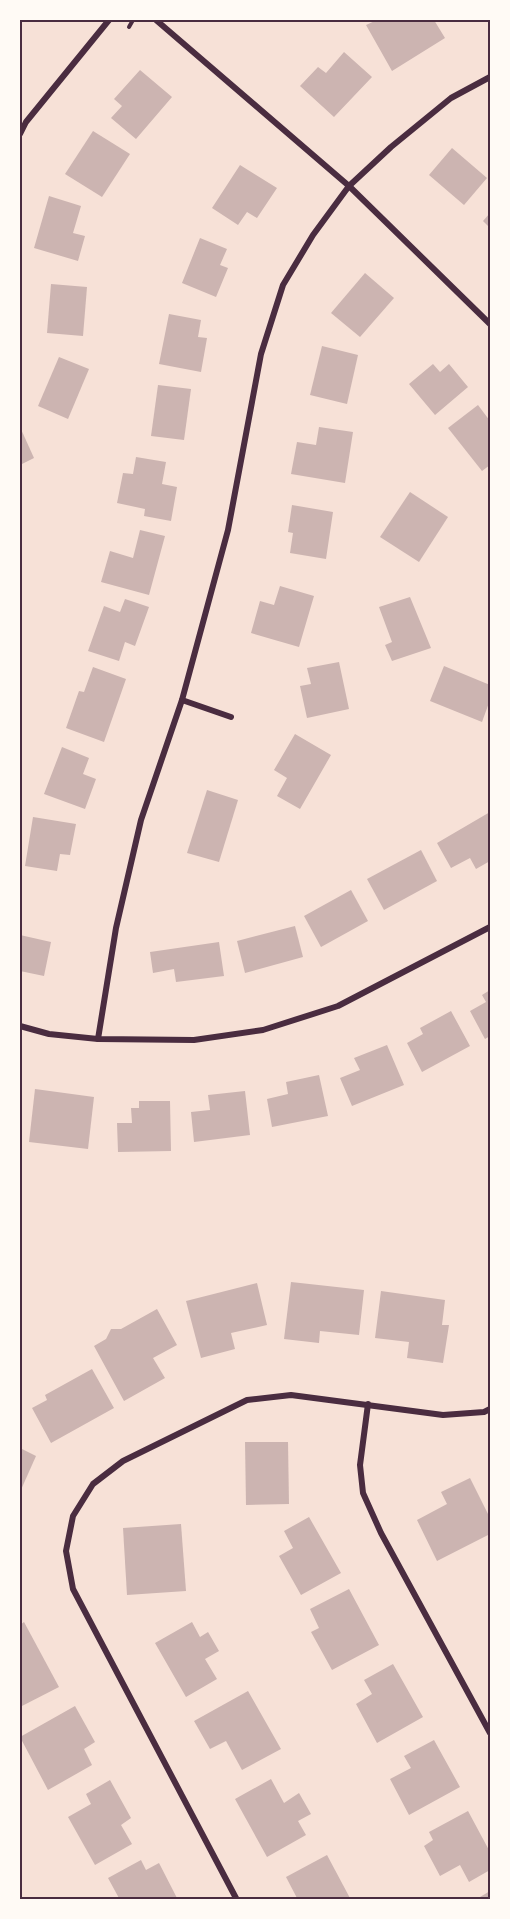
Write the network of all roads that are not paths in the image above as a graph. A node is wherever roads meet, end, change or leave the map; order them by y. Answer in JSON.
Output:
{"nodes":[{"id":1,"x":109,"y":20,"type":"edge"},
{"id":2,"x":156,"y":20,"type":"edge"},
{"id":3,"x":490,"y":77,"type":"edge"},
{"id":4,"x":20,"y":134,"type":"edge"},
{"id":5,"x":350,"y":186,"type":"junction"},
{"id":6,"x":490,"y":324,"type":"edge"},
{"id":7,"x":182,"y":700,"type":"junction"},
{"id":8,"x":231,"y":717,"type":"dead end"},
{"id":9,"x":490,"y":927,"type":"edge"},
{"id":10,"x":20,"y":1026,"type":"edge"},
{"id":11,"x":98,"y":1039,"type":"junction"},
{"id":12,"x":368,"y":1404,"type":"junction"},
{"id":13,"x":490,"y":1409,"type":"edge"},
{"id":14,"x":490,"y":1733,"type":"edge"},
{"id":15,"x":237,"y":1899,"type":"edge"}],
"edges":[{"from":1,"to":4,"type":"street"},
{"from":2,"to":5,"type":"street"},
{"from":3,"to":5,"type":"street"},
{"from":5,"to":6,"type":"street"},
{"from":5,"to":7,"type":"street"},
{"from":7,"to":8,"type":"street"},
{"from":7,"to":11,"type":"street"},
{"from":9,"to":11,"type":"street"},
{"from":10,"to":11,"type":"street"},
{"from":12,"to":13,"type":"street"},
{"from":12,"to":14,"type":"street"},
{"from":12,"to":15,"type":"street"}]}
